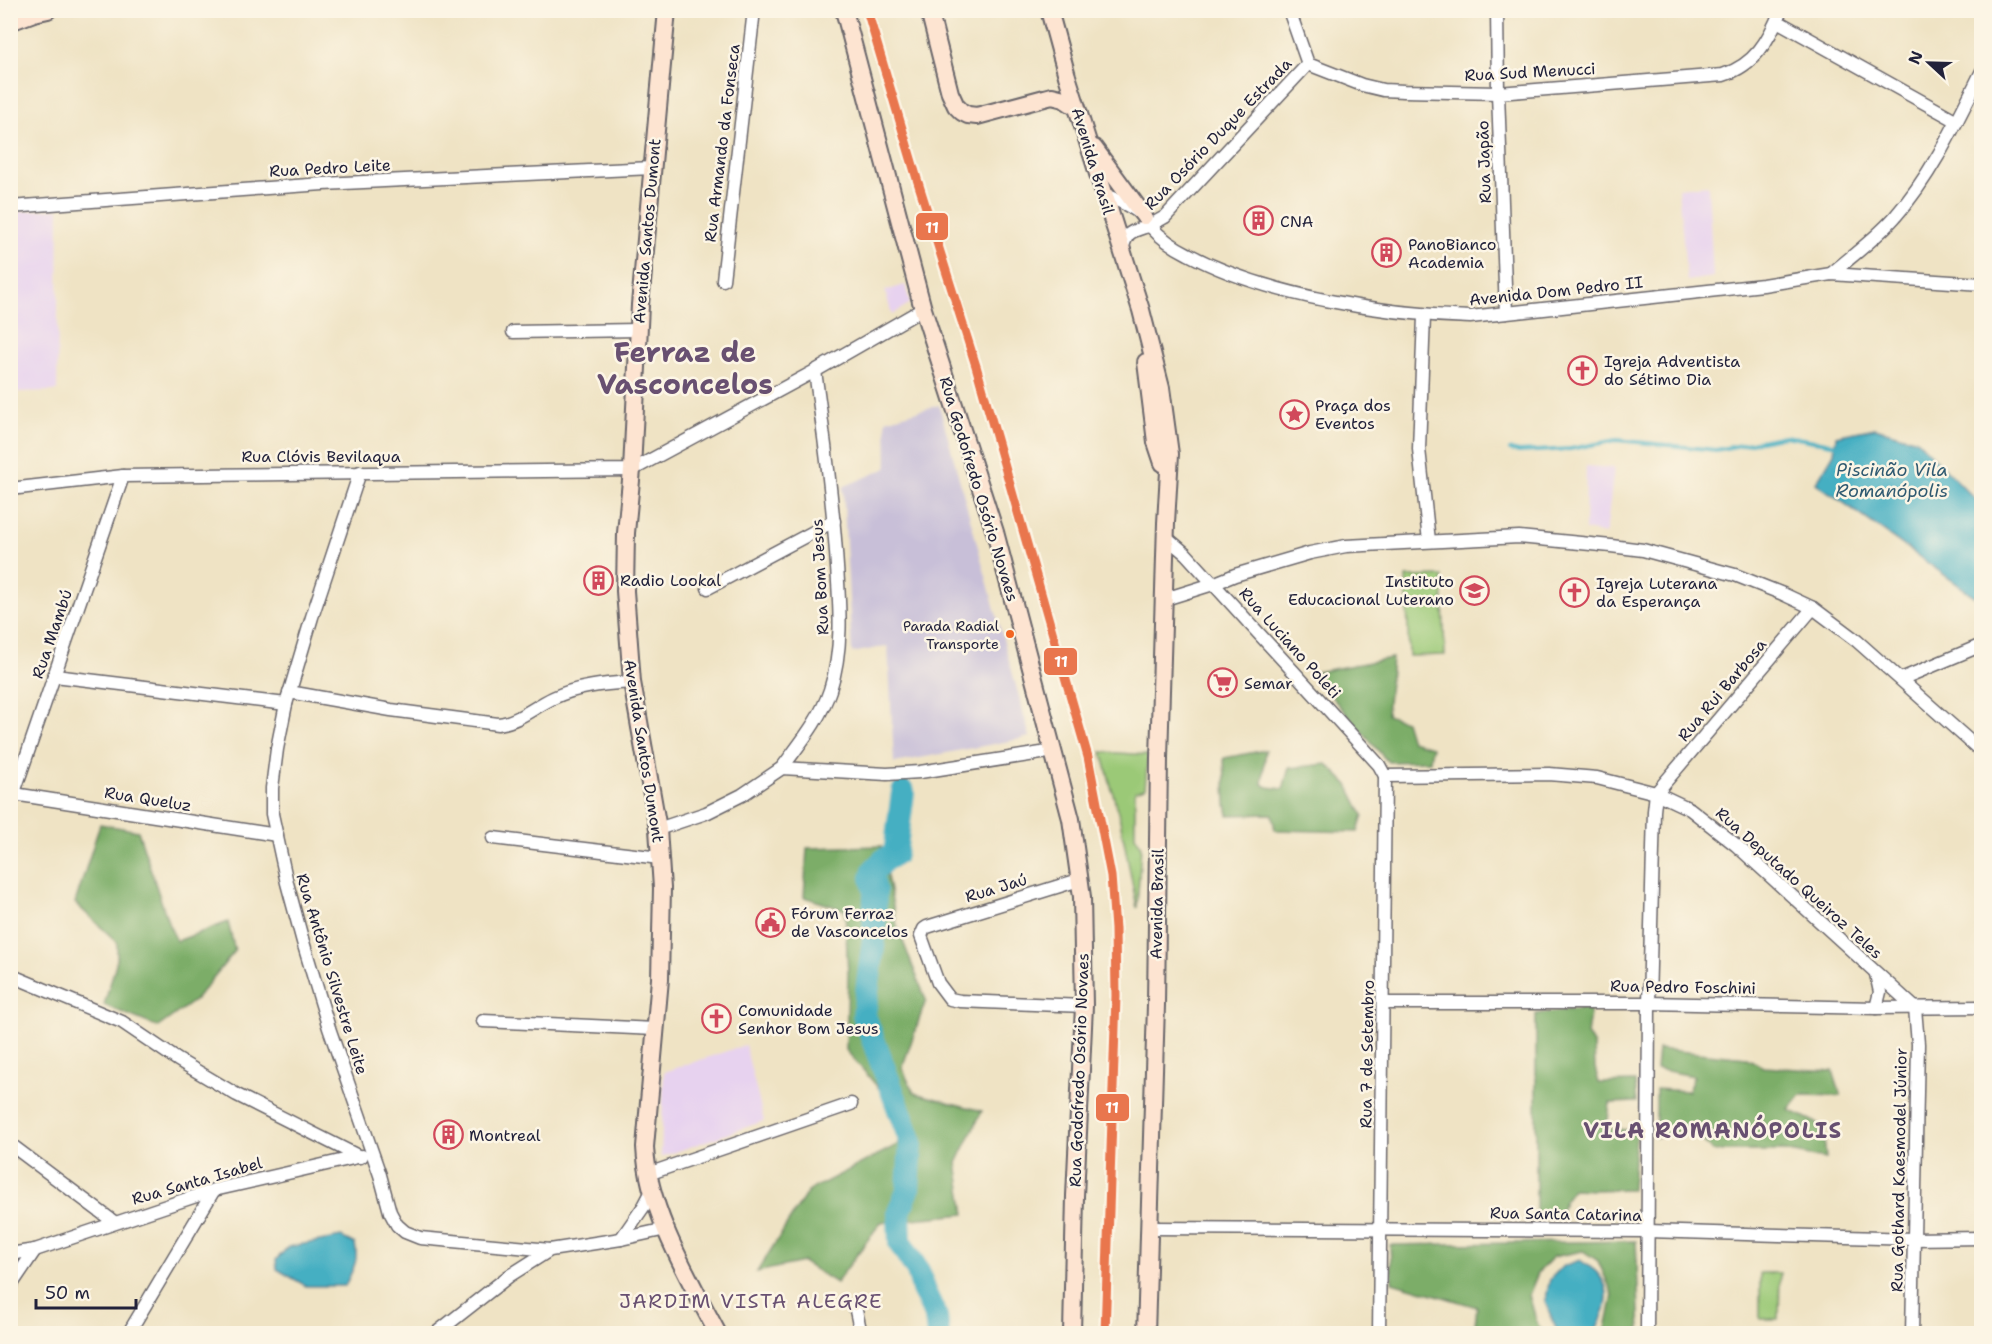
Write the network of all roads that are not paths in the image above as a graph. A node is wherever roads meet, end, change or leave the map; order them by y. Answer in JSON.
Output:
{"nodes":[{"id":1,"x":48,"y":10,"type":"edge"},
{"id":2,"x":667,"y":10,"type":"edge"},
{"id":3,"x":754,"y":10,"type":"edge"},
{"id":4,"x":844,"y":10,"type":"edge"},
{"id":5,"x":928,"y":10,"type":"edge"},
{"id":6,"x":1049,"y":10,"type":"edge"},
{"id":7,"x":1289,"y":10,"type":"edge"},
{"id":8,"x":1497,"y":10,"type":"edge"},
{"id":9,"x":1779,"y":16,"type":"edge"},
{"id":10,"x":10,"y":22,"type":"edge"},
{"id":11,"x":1308,"y":64,"type":"junction"},
{"id":12,"x":1982,"y":71,"type":"edge"},
{"id":13,"x":1067,"y":76,"type":"junction"},
{"id":14,"x":1498,"y":93,"type":"junction"},
{"id":15,"x":1052,"y":96,"type":"junction"},
{"id":16,"x":1077,"y":107,"type":"junction"},
{"id":17,"x":1957,"y":121,"type":"junction"},
{"id":18,"x":1087,"y":137,"type":"junction"},
{"id":19,"x":652,"y":168,"type":"junction"},
{"id":20,"x":1103,"y":194,"type":"junction"},
{"id":21,"x":10,"y":207,"type":"edge"},
{"id":22,"x":1147,"y":221,"type":"junction"},
{"id":23,"x":1122,"y":250,"type":"junction"},
{"id":24,"x":1831,"y":274,"type":"junction"},
{"id":25,"x":723,"y":280,"type":"dead end"},
{"id":26,"x":1982,"y":284,"type":"edge"},
{"id":27,"x":923,"y":309,"type":"junction"},
{"id":28,"x":1506,"y":312,"type":"junction"},
{"id":29,"x":1424,"y":316,"type":"junction"},
{"id":30,"x":638,"y":330,"type":"junction"},
{"id":31,"x":513,"y":332,"type":"dead end"},
{"id":32,"x":815,"y":371,"type":"junction"},
{"id":33,"x":632,"y":470,"type":"junction"},
{"id":34,"x":360,"y":472,"type":"junction"},
{"id":35,"x":123,"y":476,"type":"junction"},
{"id":36,"x":10,"y":489,"type":"edge"},
{"id":37,"x":834,"y":521,"type":"junction"},
{"id":38,"x":1166,"y":537,"type":"junction"},
{"id":39,"x":1429,"y":541,"type":"junction"},
{"id":40,"x":1213,"y":584,"type":"junction"},
{"id":41,"x":708,"y":588,"type":"dead end"},
{"id":42,"x":1165,"y":599,"type":"junction"},
{"id":43,"x":1813,"y":608,"type":"junction"},
{"id":44,"x":1982,"y":645,"type":"edge"},
{"id":45,"x":55,"y":676,"type":"junction"},
{"id":46,"x":1901,"y":679,"type":"junction"},
{"id":47,"x":632,"y":682,"type":"junction"},
{"id":48,"x":288,"y":698,"type":"junction"},
{"id":49,"x":1054,"y":751,"type":"junction"},
{"id":50,"x":1982,"y":752,"type":"edge"},
{"id":51,"x":782,"y":768,"type":"junction"},
{"id":52,"x":1385,"y":776,"type":"junction"},
{"id":53,"x":1656,"y":793,"type":"junction"},
{"id":54,"x":12,"y":799,"type":"edge"},
{"id":55,"x":658,"y":829,"type":"junction"},
{"id":56,"x":277,"y":835,"type":"junction"},
{"id":57,"x":492,"y":838,"type":"dead end"},
{"id":58,"x":660,"y":858,"type":"junction"},
{"id":59,"x":1079,"y":880,"type":"junction"},
{"id":60,"x":1875,"y":973,"type":"junction"},
{"id":61,"x":10,"y":975,"type":"edge"},
{"id":62,"x":1384,"y":1003,"type":"junction"},
{"id":63,"x":1649,"y":1003,"type":"junction"},
{"id":64,"x":1084,"y":1006,"type":"junction"},
{"id":65,"x":1982,"y":1007,"type":"edge"},
{"id":66,"x":1876,"y":1008,"type":"junction"},
{"id":67,"x":1915,"y":1008,"type":"junction"},
{"id":68,"x":483,"y":1021,"type":"dead end"},
{"id":69,"x":655,"y":1029,"type":"junction"},
{"id":70,"x":851,"y":1104,"type":"dead end"},
{"id":71,"x":10,"y":1144,"type":"edge"},
{"id":72,"x":366,"y":1155,"type":"junction"},
{"id":73,"x":650,"y":1182,"type":"junction"},
{"id":74,"x":214,"y":1190,"type":"junction"},
{"id":75,"x":114,"y":1222,"type":"junction"},
{"id":76,"x":1150,"y":1228,"type":"junction"},
{"id":77,"x":1381,"y":1228,"type":"junction"},
{"id":78,"x":666,"y":1229,"type":"junction"},
{"id":79,"x":1648,"y":1231,"type":"junction"},
{"id":80,"x":1982,"y":1238,"type":"edge"},
{"id":81,"x":621,"y":1239,"type":"junction"},
{"id":82,"x":1913,"y":1239,"type":"junction"},
{"id":83,"x":35,"y":1250,"type":"junction"},
{"id":84,"x":550,"y":1250,"type":"junction"},
{"id":85,"x":10,"y":1254,"type":"edge"},
{"id":86,"x":10,"y":1287,"type":"edge"},
{"id":87,"x":855,"y":1306,"type":"dead end"},
{"id":88,"x":128,"y":1334,"type":"edge"},
{"id":89,"x":435,"y":1334,"type":"edge"},
{"id":90,"x":718,"y":1334,"type":"edge"},
{"id":91,"x":861,"y":1334,"type":"edge"},
{"id":92,"x":1072,"y":1334,"type":"edge"},
{"id":93,"x":1146,"y":1334,"type":"edge"},
{"id":94,"x":1380,"y":1334,"type":"edge"},
{"id":95,"x":1647,"y":1334,"type":"edge"},
{"id":96,"x":1912,"y":1334,"type":"edge"}],
"edges":[{"from":1,"to":10,"type":"main road"},
{"from":2,"to":19,"type":"main road","name":"Avenida Santos Dumont"},
{"from":3,"to":25,"type":"street","name":"Rua Armando da Fonseca"},
{"from":4,"to":27,"type":"main road","name":"Rua Godofredo Osório Novaes"},
{"from":5,"to":15,"type":"main road"},
{"from":6,"to":13,"type":"main road","name":"Avenida Brasil"},
{"from":7,"to":11,"type":"street"},
{"from":8,"to":14,"type":"street","name":"Rua Japão"},
{"from":9,"to":14,"type":"street","name":"Rua Sud Menucci"},
{"from":9,"to":17,"type":"street"},
{"from":11,"to":14,"type":"street","name":"Rua Sud Menucci"},
{"from":11,"to":22,"type":"street","name":"Rua Osório Duque Estrada"},
{"from":12,"to":17,"type":"street"},
{"from":13,"to":15,"type":"main road"},
{"from":13,"to":16,"type":"main road","name":"Avenida Brasil"},
{"from":14,"to":28,"type":"street","name":"Rua Japão"},
{"from":15,"to":16,"type":"main road"},
{"from":16,"to":18,"type":"main road","name":"Avenida Brasil"},
{"from":17,"to":24,"type":"street"},
{"from":18,"to":20,"type":"main road","name":"Avenida Brasil"},
{"from":18,"to":22,"type":"main road"},
{"from":19,"to":21,"type":"street","name":"Rua Pedro Leite"},
{"from":19,"to":30,"type":"main road","name":"Avenida Santos Dumont"},
{"from":20,"to":22,"type":"street","name":"Avenida Dom Pedro II"},
{"from":20,"to":23,"type":"main road","name":"Avenida Brasil"},
{"from":22,"to":23,"type":"street"},
{"from":22,"to":29,"type":"street","name":"Avenida Dom Pedro II"},
{"from":23,"to":38,"type":"main road","name":"Avenida Brasil"},
{"from":24,"to":26,"type":"street","name":"Avenida Dom Pedro II"},
{"from":24,"to":28,"type":"street","name":"Avenida Dom Pedro II"},
{"from":27,"to":32,"type":"street"},
{"from":27,"to":49,"type":"main road","name":"Rua Godofredo Osório Novaes"},
{"from":28,"to":29,"type":"street","name":"Avenida Dom Pedro II"},
{"from":29,"to":39,"type":"street"},
{"from":30,"to":31,"type":"street"},
{"from":30,"to":33,"type":"main road","name":"Avenida Santos Dumont"},
{"from":32,"to":33,"type":"street"},
{"from":32,"to":37,"type":"street","name":"Rua Bom Jesus"},
{"from":33,"to":34,"type":"street","name":"Rua Clóvis Bevilaqua"},
{"from":33,"to":47,"type":"main road","name":"Avenida Santos Dumont"},
{"from":34,"to":35,"type":"street","name":"Rua Clóvis Bevilaqua"},
{"from":34,"to":48,"type":"street","name":"Rua Antônio Silvestre Leite"},
{"from":35,"to":36,"type":"street","name":"Rua Clóvis Bevilaqua"},
{"from":35,"to":45,"type":"street","name":"Rua Mambú"},
{"from":37,"to":41,"type":"street"},
{"from":37,"to":51,"type":"street","name":"Rua Bom Jesus"},
{"from":38,"to":40,"type":"street","name":"Rua Luciano Poleti"},
{"from":38,"to":42,"type":"main road","name":"Avenida Brasil"},
{"from":39,"to":40,"type":"street"},
{"from":39,"to":43,"type":"street"},
{"from":40,"to":42,"type":"street"},
{"from":40,"to":52,"type":"street","name":"Rua Luciano Poleti"},
{"from":42,"to":76,"type":"main road","name":"Avenida Brasil"},
{"from":43,"to":46,"type":"street"},
{"from":43,"to":53,"type":"street","name":"Rua Rui Barbosa"},
{"from":44,"to":46,"type":"street"},
{"from":45,"to":48,"type":"street"},
{"from":45,"to":54,"type":"street","name":"Rua Mambú"},
{"from":46,"to":50,"type":"street"},
{"from":47,"to":48,"type":"street"},
{"from":47,"to":55,"type":"main road","name":"Avenida Santos Dumont"},
{"from":48,"to":56,"type":"street","name":"Rua Antônio Silvestre Leite"},
{"from":49,"to":51,"type":"street"},
{"from":49,"to":59,"type":"main road","name":"Rua Godofredo Osório Novaes"},
{"from":51,"to":55,"type":"street","name":"Rua Bom Jesus"},
{"from":52,"to":53,"type":"street","name":"Rua Deputado Queiroz Teles"},
{"from":52,"to":62,"type":"street","name":"Rua 7 de Setembro"},
{"from":53,"to":60,"type":"street","name":"Rua Deputado Queiroz Teles"},
{"from":53,"to":63,"type":"street"},
{"from":54,"to":56,"type":"street","name":"Rua Queluz"},
{"from":55,"to":58,"type":"main road","name":"Avenida Santos Dumont"},
{"from":56,"to":72,"type":"street","name":"Rua Antônio Silvestre Leite"},
{"from":57,"to":58,"type":"street"},
{"from":58,"to":69,"type":"main road","name":"Avenida Santos Dumont"},
{"from":59,"to":64,"type":"main road","name":"Rua Godofredo Osório Novaes"},
{"from":59,"to":64,"type":"street","name":"Rua Jaú"},
{"from":60,"to":66,"type":"street","name":"Rua Deputado Queiroz Teles"},
{"from":60,"to":67,"type":"street","name":"Rua Deputado Queiroz Teles"},
{"from":61,"to":72,"type":"street"},
{"from":62,"to":63,"type":"street","name":"Rua Pedro Foschini"},
{"from":62,"to":77,"type":"street","name":"Rua 7 de Setembro"},
{"from":63,"to":66,"type":"street","name":"Rua Pedro Foschini"},
{"from":63,"to":79,"type":"street"},
{"from":64,"to":92,"type":"main road","name":"Rua Godofredo Osório Novaes"},
{"from":65,"to":67,"type":"street","name":"Rua Pedro Foschini"},
{"from":66,"to":67,"type":"street","name":"Rua Pedro Foschini"},
{"from":67,"to":82,"type":"street","name":"Rua Gothard Kaesmodel Júnior"},
{"from":68,"to":69,"type":"street"},
{"from":69,"to":73,"type":"main road","name":"Avenida Santos Dumont"},
{"from":70,"to":73,"type":"street"},
{"from":71,"to":75,"type":"street"},
{"from":72,"to":74,"type":"street","name":"Rua Santa Isabel"},
{"from":72,"to":84,"type":"street","name":"Rua Antônio Silvestre Leite"},
{"from":73,"to":78,"type":"main road","name":"Avenida Santos Dumont"},
{"from":73,"to":81,"type":"street"},
{"from":74,"to":75,"type":"street","name":"Rua Santa Isabel"},
{"from":74,"to":88,"type":"street"},
{"from":75,"to":83,"type":"street","name":"Rua Santa Isabel"},
{"from":76,"to":77,"type":"street","name":"Rua Santa Catarina"},
{"from":76,"to":93,"type":"main road","name":"Avenida Brasil"},
{"from":77,"to":79,"type":"street","name":"Rua Santa Catarina"},
{"from":77,"to":94,"type":"street","name":"Rua 7 de Setembro"},
{"from":78,"to":81,"type":"street"},
{"from":78,"to":90,"type":"main road","name":"Avenida Santos Dumont"},
{"from":79,"to":82,"type":"street","name":"Rua Santa Catarina"},
{"from":79,"to":95,"type":"street"},
{"from":80,"to":82,"type":"street","name":"Rua Santa Catarina"},
{"from":81,"to":84,"type":"street"},
{"from":82,"to":96,"type":"street","name":"Rua Gothard Kaesmodel Júnior"},
{"from":83,"to":85,"type":"street","name":"Rua Santa Isabel"},
{"from":83,"to":86,"type":"street"},
{"from":84,"to":89,"type":"street"},
{"from":87,"to":91,"type":"street"}]}
